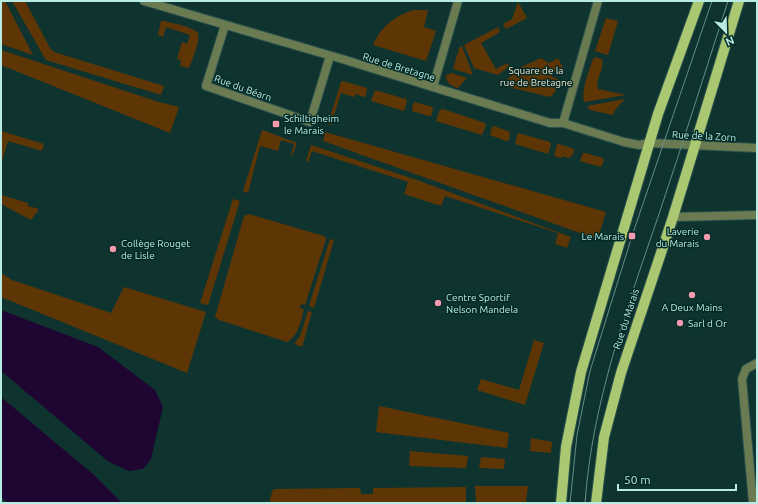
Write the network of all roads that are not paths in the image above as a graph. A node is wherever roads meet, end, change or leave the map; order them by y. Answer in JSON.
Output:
{"nodes":[{"id":1,"x":144,"y":1,"type":"edge"},
{"id":2,"x":458,"y":1,"type":"edge"},
{"id":3,"x":598,"y":1,"type":"edge"},
{"id":4,"x":699,"y":1,"type":"edge"},
{"id":5,"x":739,"y":1,"type":"edge"},
{"id":6,"x":225,"y":25,"type":"junction"},
{"id":7,"x":330,"y":56,"type":"junction"},
{"id":8,"x":433,"y":87,"type":"junction"},
{"id":9,"x":563,"y":123,"type":"junction"},
{"id":10,"x":649,"y":143,"type":"junction"},
{"id":11,"x":695,"y":146,"type":"junction"},
{"id":12,"x":757,"y":148,"type":"edge"},
{"id":13,"x":757,"y":215,"type":"edge"},
{"id":14,"x":673,"y":216,"type":"junction"},
{"id":15,"x":757,"y":363,"type":"edge"},
{"id":16,"x":561,"y":503,"type":"edge"},
{"id":17,"x":596,"y":503,"type":"edge"},
{"id":18,"x":753,"y":503,"type":"edge"}],
"edges":[{"from":1,"to":6,"type":"street","name":"Rue de Bretagne"},
{"from":2,"to":8,"type":"street"},
{"from":3,"to":9,"type":"street"},
{"from":4,"to":10,"type":"main road"},
{"from":5,"to":11,"type":"main road","name":"Rue du Marais"},
{"from":6,"to":7,"type":"street","name":"Rue de Bretagne"},
{"from":6,"to":7,"type":"street","name":"Rue du Béarn"},
{"from":7,"to":8,"type":"street","name":"Rue de Bretagne"},
{"from":8,"to":9,"type":"street","name":"Rue de Bretagne"},
{"from":9,"to":10,"type":"street","name":"Rue de Bretagne"},
{"from":10,"to":11,"type":"street","name":"Rue de la Zorn"},
{"from":10,"to":16,"type":"main road"},
{"from":11,"to":12,"type":"street","name":"Rue de la Zorn"},
{"from":11,"to":14,"type":"main road","name":"Rue du Marais"},
{"from":13,"to":14,"type":"street"},
{"from":14,"to":17,"type":"main road","name":"Rue du Marais"},
{"from":15,"to":18,"type":"street"}]}
